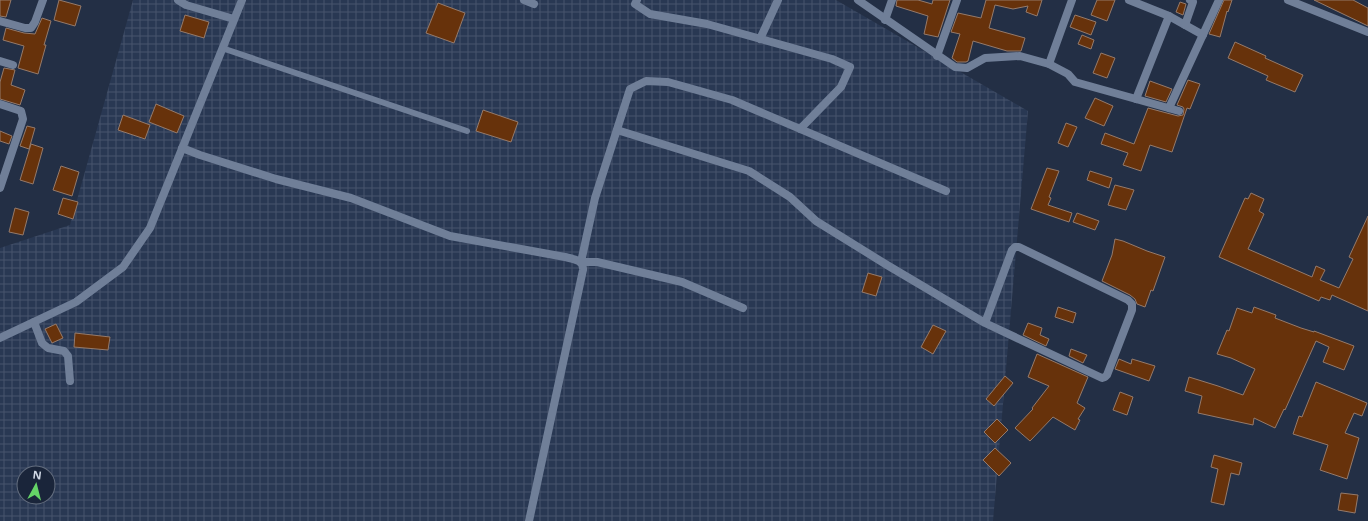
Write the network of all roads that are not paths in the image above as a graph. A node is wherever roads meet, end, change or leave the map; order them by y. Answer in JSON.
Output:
{"nodes":[{"id":1,"x":43,"y":0,"type":"edge"},
{"id":2,"x":178,"y":0,"type":"edge"},
{"id":3,"x":242,"y":0,"type":"edge"},
{"id":4,"x":524,"y":0,"type":"edge"},
{"id":5,"x":636,"y":0,"type":"edge"},
{"id":6,"x":778,"y":0,"type":"edge"},
{"id":7,"x":858,"y":0,"type":"edge"},
{"id":8,"x":892,"y":0,"type":"edge"},
{"id":9,"x":957,"y":0,"type":"edge"},
{"id":10,"x":1072,"y":0,"type":"edge"},
{"id":11,"x":1129,"y":0,"type":"edge"},
{"id":12,"x":1190,"y":0,"type":"edge"},
{"id":13,"x":1220,"y":0,"type":"edge"},
{"id":14,"x":1288,"y":0,"type":"edge"},
{"id":15,"x":534,"y":4,"type":"dead end"},
{"id":16,"x":1169,"y":16,"type":"junction"},
{"id":17,"x":234,"y":18,"type":"junction"},
{"id":18,"x":885,"y":20,"type":"junction"},
{"id":19,"x":0,"y":21,"type":"edge"},
{"id":20,"x":1185,"y":25,"type":"junction"},
{"id":21,"x":1368,"y":32,"type":"edge"},
{"id":22,"x":1204,"y":35,"type":"junction"},
{"id":23,"x":760,"y":39,"type":"junction"},
{"id":24,"x":222,"y":48,"type":"junction"},
{"id":25,"x":937,"y":56,"type":"junction"},
{"id":26,"x":0,"y":61,"type":"edge"},
{"id":27,"x":1049,"y":64,"type":"junction"},
{"id":28,"x":13,"y":65,"type":"dead end"},
{"id":29,"x":1136,"y":99,"type":"junction"},
{"id":30,"x":0,"y":104,"type":"edge"},
{"id":31,"x":1169,"y":108,"type":"junction"},
{"id":32,"x":1179,"y":111,"type":"dead end"},
{"id":33,"x":800,"y":129,"type":"junction"},
{"id":34,"x":617,"y":130,"type":"junction"},
{"id":35,"x":467,"y":131,"type":"dead end"},
{"id":36,"x":182,"y":148,"type":"junction"},
{"id":37,"x":0,"y":188,"type":"edge"},
{"id":38,"x":946,"y":191,"type":"dead end"},
{"id":39,"x":581,"y":262,"type":"junction"},
{"id":40,"x":743,"y":308,"type":"dead end"},
{"id":41,"x":34,"y":322,"type":"junction"},
{"id":42,"x":985,"y":323,"type":"junction"},
{"id":43,"x":0,"y":338,"type":"edge"},
{"id":44,"x":70,"y":381,"type":"dead end"},
{"id":45,"x":530,"y":521,"type":"edge"}],
"edges":[{"from":1,"to":19,"type":"street"},
{"from":2,"to":17,"type":"street"},
{"from":3,"to":17,"type":"street"},
{"from":4,"to":15,"type":"street"},
{"from":5,"to":23,"type":"street"},
{"from":6,"to":23,"type":"street"},
{"from":7,"to":18,"type":"street"},
{"from":8,"to":18,"type":"street"},
{"from":9,"to":25,"type":"street"},
{"from":10,"to":27,"type":"street"},
{"from":11,"to":16,"type":"street"},
{"from":12,"to":20,"type":"street"},
{"from":13,"to":22,"type":"street"},
{"from":14,"to":21,"type":"street"},
{"from":16,"to":20,"type":"street"},
{"from":16,"to":29,"type":"street"},
{"from":17,"to":24,"type":"street"},
{"from":18,"to":25,"type":"street"},
{"from":20,"to":22,"type":"street"},
{"from":22,"to":31,"type":"street"},
{"from":23,"to":33,"type":"street"},
{"from":24,"to":35,"type":"lane"},
{"from":24,"to":36,"type":"street"},
{"from":25,"to":27,"type":"street"},
{"from":26,"to":28,"type":"street"},
{"from":27,"to":29,"type":"street"},
{"from":29,"to":31,"type":"street"},
{"from":30,"to":37,"type":"street"},
{"from":31,"to":32,"type":"street"},
{"from":33,"to":34,"type":"street"},
{"from":33,"to":38,"type":"street"},
{"from":34,"to":39,"type":"street"},
{"from":34,"to":42,"type":"street"},
{"from":36,"to":39,"type":"street"},
{"from":36,"to":41,"type":"street"},
{"from":39,"to":40,"type":"street"},
{"from":39,"to":45,"type":"street"},
{"from":41,"to":43,"type":"street"},
{"from":41,"to":44,"type":"street"},
{"from":42,"to":42,"type":"street"}]}
